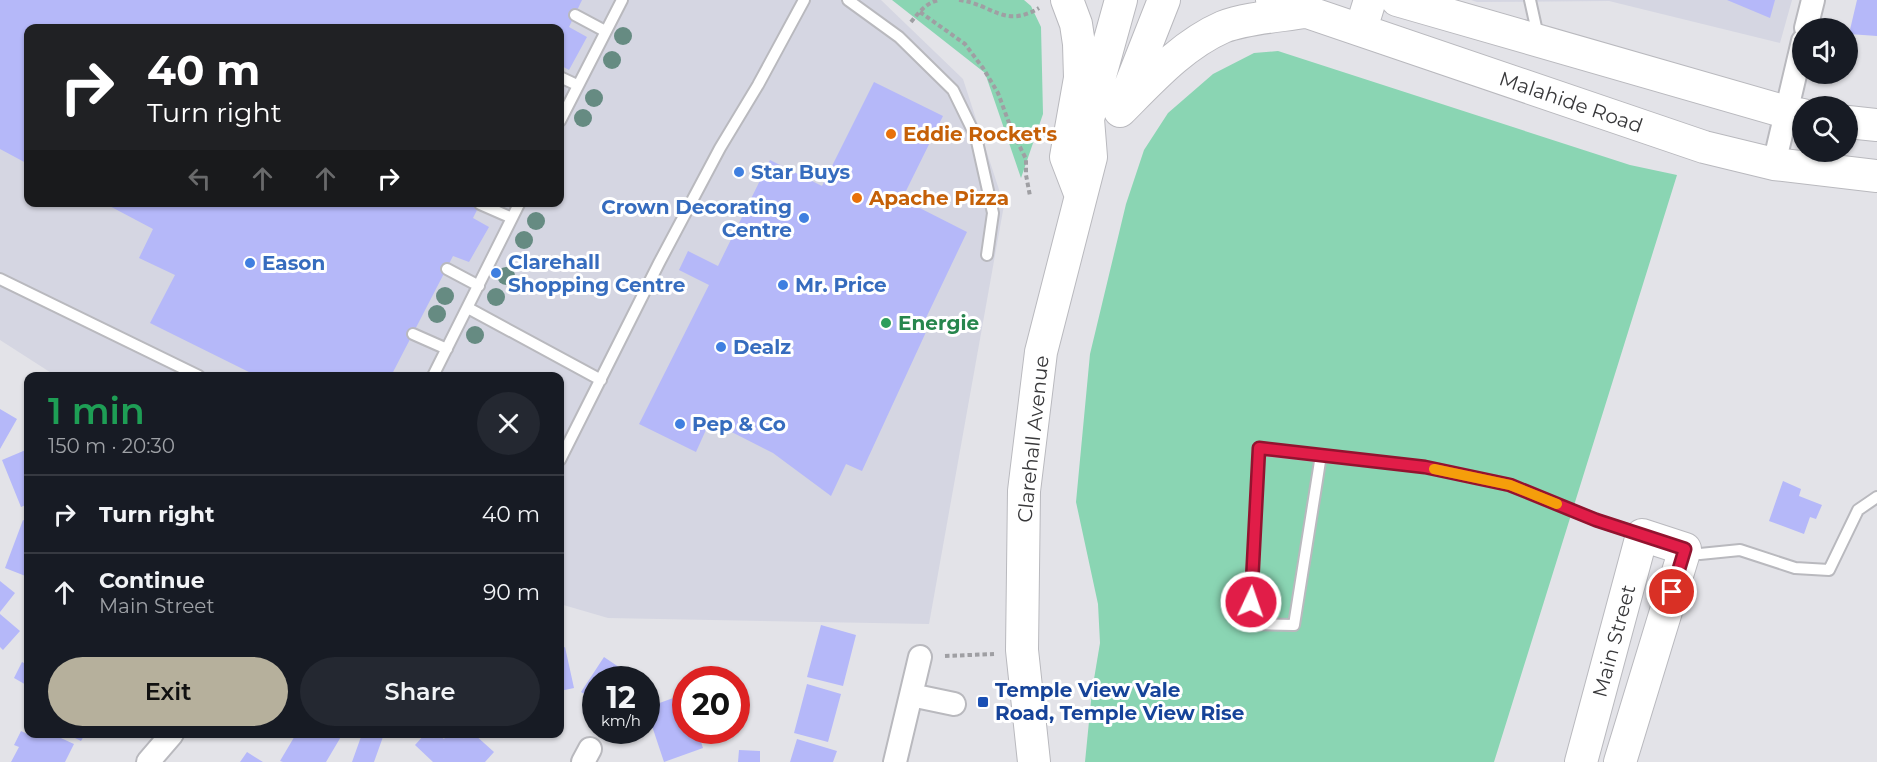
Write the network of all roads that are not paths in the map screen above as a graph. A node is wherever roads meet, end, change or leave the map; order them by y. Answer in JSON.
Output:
{"nodes":[{"id":1,"x":622,"y":0,"type":"edge"},
{"id":2,"x":804,"y":0,"type":"edge"},
{"id":3,"x":848,"y":0,"type":"edge"},
{"id":4,"x":1121,"y":0,"type":"edge"},
{"id":5,"x":1164,"y":0,"type":"edge"},
{"id":6,"x":1272,"y":0,"type":"edge"},
{"id":7,"x":1397,"y":0,"type":"edge"},
{"id":8,"x":1530,"y":0,"type":"edge"},
{"id":9,"x":1814,"y":0,"type":"edge"},
{"id":10,"x":1057,"y":2,"type":"edge"},
{"id":11,"x":1309,"y":12,"type":"junction"},
{"id":12,"x":1366,"y":14,"type":"edge"},
{"id":13,"x":575,"y":15,"type":"dead end"},
{"id":14,"x":1809,"y":18,"type":"edge"},
{"id":15,"x":605,"y":31,"type":"junction"},
{"id":16,"x":1531,"y":39,"type":"junction"},
{"id":17,"x":564,"y":79,"type":"edge"},
{"id":18,"x":577,"y":85,"type":"junction"},
{"id":19,"x":1120,"y":111,"type":"junction"},
{"id":20,"x":1792,"y":112,"type":"edge"},
{"id":21,"x":564,"y":113,"type":"edge"},
{"id":22,"x":1792,"y":118,"type":"edge"},
{"id":23,"x":1858,"y":123,"type":"edge"},
{"id":24,"x":1877,"y":125,"type":"edge"},
{"id":25,"x":1091,"y":157,"type":"junction"},
{"id":26,"x":1774,"y":164,"type":"junction"},
{"id":27,"x":1877,"y":176,"type":"edge"},
{"id":28,"x":1081,"y":196,"type":"junction"},
{"id":29,"x":487,"y":207,"type":"edge"},
{"id":30,"x":518,"y":207,"type":"edge"},
{"id":31,"x":512,"y":218,"type":"junction"},
{"id":32,"x":987,"y":255,"type":"dead end"},
{"id":33,"x":447,"y":269,"type":"dead end"},
{"id":34,"x":0,"y":279,"type":"edge"},
{"id":35,"x":478,"y":286,"type":"junction"},
{"id":36,"x":468,"y":308,"type":"junction"},
{"id":37,"x":413,"y":334,"type":"dead end"},
{"id":38,"x":447,"y":350,"type":"junction"},
{"id":39,"x":191,"y":372,"type":"edge"},
{"id":40,"x":435,"y":372,"type":"edge"},
{"id":41,"x":601,"y":380,"type":"junction"},
{"id":42,"x":564,"y":452,"type":"edge"},
{"id":43,"x":1321,"y":455,"type":"junction"},
{"id":44,"x":1877,"y":497,"type":"edge"},
{"id":45,"x":1642,"y":535,"type":"junction"},
{"id":46,"x":1685,"y":549,"type":"junction"},
{"id":47,"x":920,"y":657,"type":"road end"},
{"id":48,"x":911,"y":695,"type":"junction"},
{"id":49,"x":954,"y":704,"type":"dead end"},
{"id":50,"x":169,"y":738,"type":"edge"},
{"id":51,"x":148,"y":762,"type":"edge"},
{"id":52,"x":895,"y":762,"type":"edge"},
{"id":53,"x":1034,"y":762,"type":"edge"},
{"id":54,"x":1581,"y":762,"type":"edge"},
{"id":55,"x":1620,"y":762,"type":"edge"}],
"edges":[{"from":1,"to":15,"type":"lane"},
{"from":2,"to":41,"type":"lane"},
{"from":3,"to":32,"type":"lane"},
{"from":4,"to":25,"type":"main road","name":"Clarehall Avenue"},
{"from":5,"to":19,"type":"main road","name":"Clarehall Avenue"},
{"from":6,"to":11,"type":"main road","name":"Malahide Road"},
{"from":7,"to":16,"type":"main road"},
{"from":8,"to":16,"type":"lane"},
{"from":9,"to":14,"type":"street"},
{"from":10,"to":28,"type":"main road"},
{"from":11,"to":12,"type":"main road","name":"Malahide Road"},
{"from":11,"to":19,"type":"main road"},
{"from":12,"to":26,"type":"main road","name":"Malahide Road"},
{"from":13,"to":15,"type":"lane"},
{"from":15,"to":18,"type":"lane"},
{"from":16,"to":20,"type":"main road"},
{"from":17,"to":18,"type":"lane"},
{"from":18,"to":21,"type":"lane"},
{"from":19,"to":25,"type":"main road","name":"Clarehall Avenue"},
{"from":22,"to":26,"type":"street"},
{"from":23,"to":24,"type":"main road"},
{"from":25,"to":28,"type":"main road","name":"Clarehall Avenue"},
{"from":26,"to":27,"type":"main road","name":"Malahide Road"},
{"from":28,"to":53,"type":"main road","name":"Clarehall Avenue"},
{"from":29,"to":31,"type":"lane"},
{"from":30,"to":31,"type":"lane"},
{"from":31,"to":35,"type":"lane"},
{"from":33,"to":35,"type":"lane"},
{"from":34,"to":39,"type":"lane"},
{"from":35,"to":36,"type":"lane"},
{"from":36,"to":38,"type":"lane"},
{"from":36,"to":41,"type":"lane"},
{"from":37,"to":38,"type":"lane"},
{"from":38,"to":40,"type":"lane"},
{"from":41,"to":42,"type":"lane"},
{"from":43,"to":43,"type":"lane"},
{"from":43,"to":45,"type":"lane"},
{"from":44,"to":46,"type":"lane"},
{"from":45,"to":46,"type":"main road"},
{"from":45,"to":54,"type":"main road","name":"Main Street"},
{"from":46,"to":55,"type":"main road","name":"Main Street"},
{"from":47,"to":48,"type":"street"},
{"from":48,"to":49,"type":"street"},
{"from":48,"to":52,"type":"street"},
{"from":50,"to":51,"type":"street"}]}
